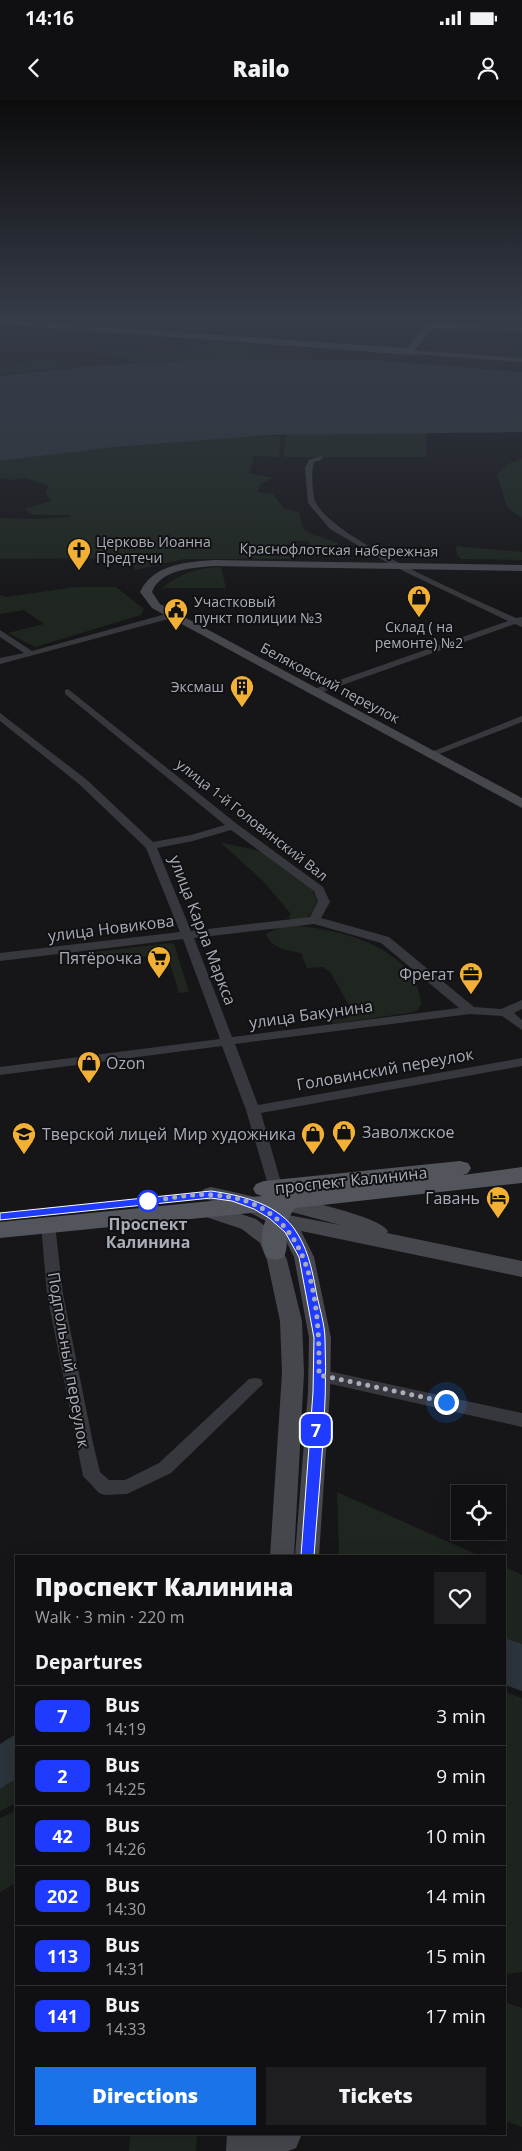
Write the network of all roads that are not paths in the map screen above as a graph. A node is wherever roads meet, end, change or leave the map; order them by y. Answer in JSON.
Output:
{"nodes":[{"id":1,"x":321,"y":458,"type":"dead end"},
{"id":2,"x":398,"y":565,"type":"junction"},
{"id":3,"x":522,"y":568,"type":"edge"},
{"id":4,"x":157,"y":577,"type":"joint"},
{"id":5,"x":172,"y":615,"type":"junction"},
{"id":6,"x":520,"y":621,"type":"edge"},
{"id":7,"x":0,"y":632,"type":"edge"},
{"id":8,"x":31,"y":654,"type":"junction"},
{"id":9,"x":0,"y":661,"type":"edge"},
{"id":10,"x":68,"y":692,"type":"dead end"},
{"id":11,"x":314,"y":692,"type":"junction"},
{"id":12,"x":0,"y":716,"type":"edge"},
{"id":13,"x":522,"y":719,"type":"edge"},
{"id":14,"x":431,"y":754,"type":"junction"},
{"id":15,"x":522,"y":804,"type":"edge"},
{"id":16,"x":233,"y":826,"type":"junction"},
{"id":17,"x":151,"y":846,"type":"junction"},
{"id":18,"x":314,"y":920,"type":"junction"},
{"id":19,"x":188,"y":935,"type":"junction"},
{"id":20,"x":0,"y":957,"type":"edge"},
{"id":21,"x":522,"y":1004,"type":"edge"},
{"id":22,"x":470,"y":1010,"type":"junction"},
{"id":23,"x":507,"y":1014,"type":"junction"},
{"id":24,"x":522,"y":1026,"type":"edge"},
{"id":25,"x":228,"y":1043,"type":"junction"},
{"id":26,"x":522,"y":1062,"type":"edge"},
{"id":27,"x":0,"y":1071,"type":"edge"},
{"id":28,"x":253,"y":1110,"type":"junction"},
{"id":29,"x":522,"y":1162,"type":"edge"},
{"id":30,"x":522,"y":1176,"type":"edge"},
{"id":31,"x":352,"y":1196,"type":"junction"},
{"id":32,"x":216,"y":1201,"type":"junction"},
{"id":33,"x":278,"y":1205,"type":"junction"},
{"id":34,"x":0,"y":1216,"type":"edge"},
{"id":35,"x":48,"y":1225,"type":"junction"},
{"id":36,"x":341,"y":1226,"type":"junction"},
{"id":37,"x":0,"y":1230,"type":"edge"},
{"id":38,"x":275,"y":1252,"type":"junction"},
{"id":39,"x":304,"y":1257,"type":"junction"},
{"id":40,"x":522,"y":1269,"type":"edge"},
{"id":41,"x":319,"y":1375,"type":"junction"},
{"id":42,"x":255,"y":1384,"type":"dead end"},
{"id":43,"x":522,"y":1420,"type":"edge"},
{"id":44,"x":282,"y":1555,"type":"edge"},
{"id":45,"x":307,"y":1555,"type":"edge"},
{"id":46,"x":244,"y":2135,"type":"edge"},
{"id":47,"x":243,"y":2151,"type":"edge"}],
"edges":[{"from":1,"to":2,"type":"street"},
{"from":2,"to":3,"type":"street","name":"Краснофлотская набережная"},
{"from":2,"to":4,"type":"street","name":"Краснофлотская набережная"},
{"from":2,"to":6,"type":"street"},
{"from":4,"to":5,"type":"street","name":"Беляковский переулок"},
{"from":5,"to":8,"type":"street"},
{"from":5,"to":11,"type":"street","name":"Беляковский переулок"},
{"from":6,"to":11,"type":"street"},
{"from":7,"to":8,"type":"street"},
{"from":8,"to":9,"type":"street"},
{"from":10,"to":16,"type":"street","name":"улица 1-й Головинский Вал"},
{"from":11,"to":14,"type":"street","name":"Беляковский переулок"},
{"from":12,"to":17,"type":"street","name":"улица Карла Маркса"},
{"from":13,"to":14,"type":"street"},
{"from":14,"to":15,"type":"street","name":"Беляковский переулок"},
{"from":16,"to":17,"type":"street"},
{"from":16,"to":18,"type":"street","name":"улица 1-й Головинский Вал"},
{"from":17,"to":19,"type":"street","name":"улица Карла Маркса"},
{"from":18,"to":19,"type":"street","name":"улица Новикова"},
{"from":18,"to":22,"type":"street"},
{"from":19,"to":20,"type":"street","name":"улица Новикова"},
{"from":19,"to":25,"type":"street","name":"улица Карла Маркса"},
{"from":21,"to":23,"type":"street"},
{"from":22,"to":23,"type":"street","name":"улица Бакунина"},
{"from":22,"to":25,"type":"street","name":"улица Бакунина"},
{"from":23,"to":24,"type":"street"},
{"from":25,"to":27,"type":"street","name":"улица Бакунина"},
{"from":25,"to":28,"type":"street","name":"улица Карла Маркса"},
{"from":26,"to":28,"type":"street","name":"Головинский переулок"},
{"from":28,"to":33,"type":"street","name":"улица Карла Маркса"},
{"from":29,"to":33,"type":"main road","name":"проспект Калинина"},
{"from":30,"to":31,"type":"main road","name":"проспект Калинина"},
{"from":31,"to":33,"type":"main road","name":"проспект Калинина"},
{"from":31,"to":36,"type":"street"},
{"from":32,"to":33,"type":"main road","name":"проспект Калинина"},
{"from":32,"to":34,"type":"main road","name":"проспект Калинина"},
{"from":32,"to":35,"type":"main road","name":"проспект Калинина"},
{"from":32,"to":38,"type":"street"},
{"from":33,"to":36,"type":"main road"},
{"from":33,"to":38,"type":"main road"},
{"from":33,"to":39,"type":"main road"},
{"from":35,"to":37,"type":"main road","name":"проспект Калинина"},
{"from":35,"to":42,"type":"street","name":"Подпольный переулок"},
{"from":36,"to":39,"type":"street"},
{"from":36,"to":40,"type":"street"},
{"from":38,"to":44,"type":"main road"},
{"from":39,"to":41,"type":"street"},
{"from":41,"to":43,"type":"street"},
{"from":41,"to":45,"type":"street"},
{"from":46,"to":47,"type":"street"}]}
